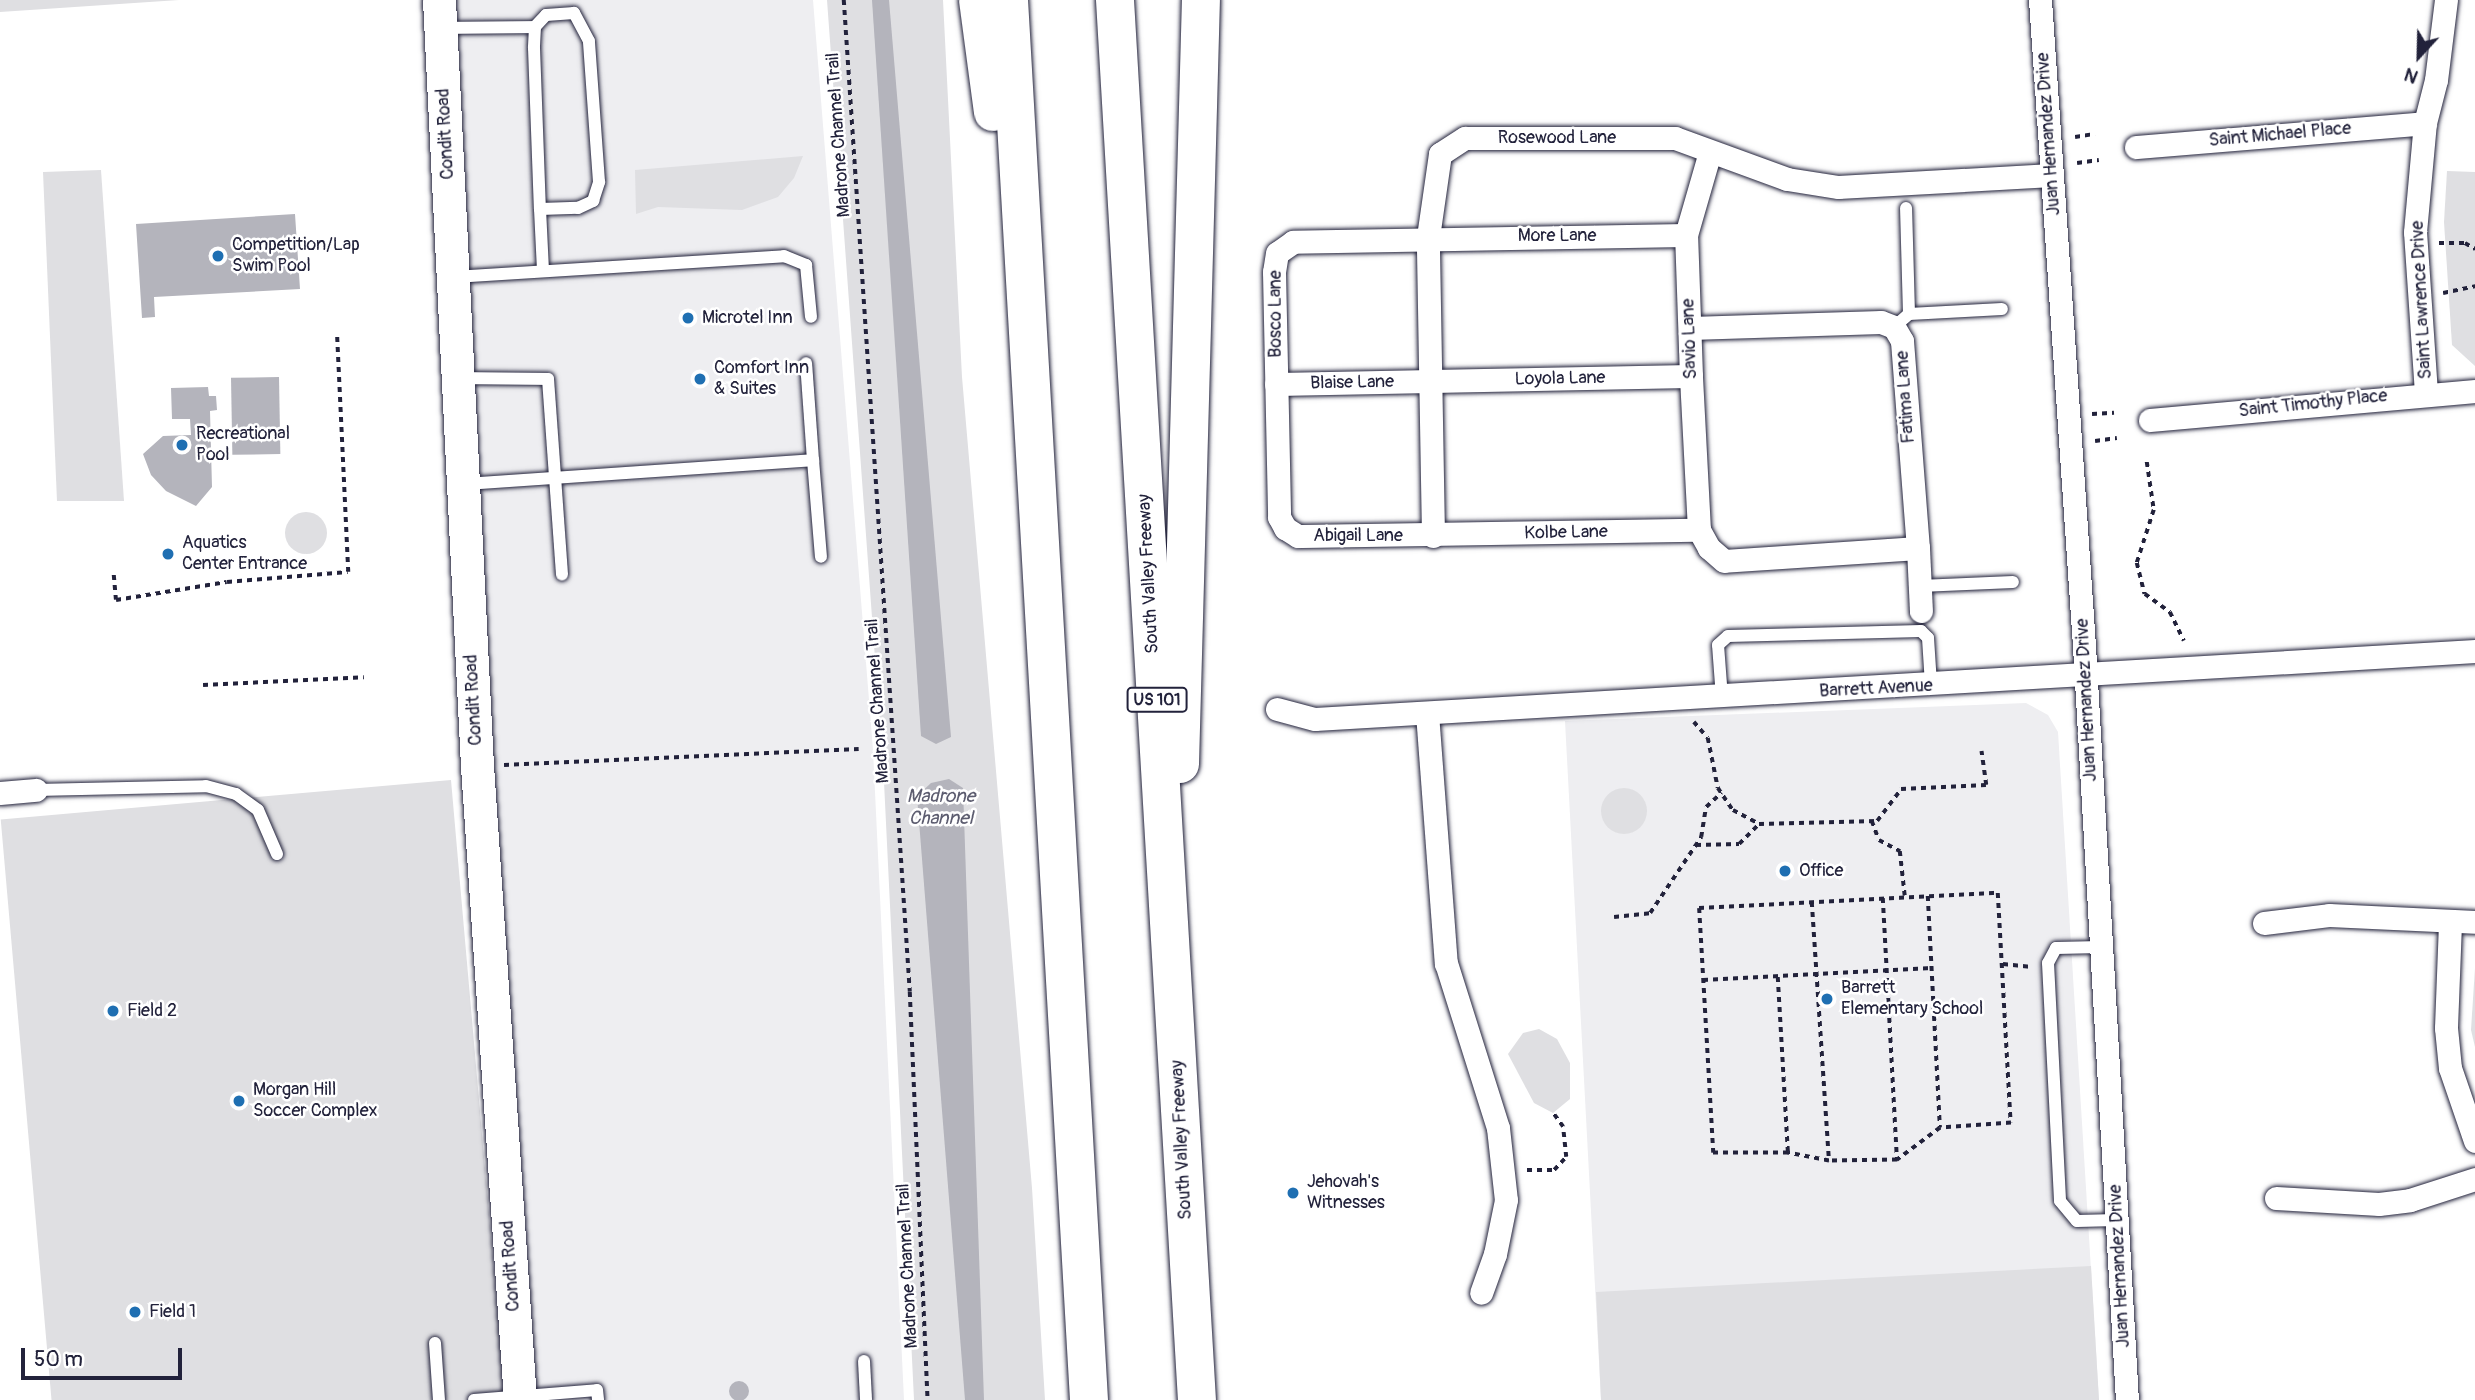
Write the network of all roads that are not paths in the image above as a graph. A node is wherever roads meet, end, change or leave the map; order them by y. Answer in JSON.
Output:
{"nodes":[{"id":1,"x":978,"y":0,"type":"edge"},
{"id":2,"x":1009,"y":0,"type":"edge"},
{"id":3,"x":1115,"y":0,"type":"edge"},
{"id":4,"x":1201,"y":0,"type":"edge"},
{"id":5,"x":2040,"y":0,"type":"edge"},
{"id":6,"x":2446,"y":0,"type":"edge"},
{"id":7,"x":439,"y":14,"type":"edge"},
{"id":8,"x":535,"y":27,"type":"junction"},
{"id":9,"x":2425,"y":123,"type":"junction"},
{"id":10,"x":2136,"y":147,"type":"dead end"},
{"id":11,"x":1710,"y":152,"type":"junction"},
{"id":12,"x":2052,"y":176,"type":"junction"},
{"id":13,"x":1906,"y":208,"type":"dead end"},
{"id":14,"x":540,"y":209,"type":"junction"},
{"id":15,"x":1686,"y":235,"type":"junction"},
{"id":16,"x":1428,"y":237,"type":"junction"},
{"id":17,"x":543,"y":271,"type":"junction"},
{"id":18,"x":453,"y":278,"type":"junction"},
{"id":19,"x":2002,"y":309,"type":"dead end"},
{"id":20,"x":811,"y":317,"type":"dead end"},
{"id":21,"x":1901,"y":320,"type":"junction"},
{"id":22,"x":1690,"y":328,"type":"junction"},
{"id":23,"x":806,"y":363,"type":"dead end"},
{"id":24,"x":1691,"y":376,"type":"junction"},
{"id":25,"x":458,"y":378,"type":"junction"},
{"id":26,"x":1429,"y":382,"type":"junction"},
{"id":27,"x":1276,"y":384,"type":"junction"},
{"id":28,"x":2475,"y":391,"type":"edge"},
{"id":29,"x":2426,"y":393,"type":"junction"},
{"id":30,"x":2150,"y":420,"type":"dead end"},
{"id":31,"x":1035,"y":435,"type":"junction"},
{"id":32,"x":813,"y":460,"type":"junction"},
{"id":33,"x":556,"y":478,"type":"junction"},
{"id":34,"x":464,"y":484,"type":"junction"},
{"id":35,"x":1285,"y":528,"type":"joint"},
{"id":36,"x":1699,"y":530,"type":"junction"},
{"id":37,"x":1433,"y":536,"type":"junction"},
{"id":38,"x":1918,"y":548,"type":"junction"},
{"id":39,"x":821,"y":557,"type":"dead end"},
{"id":40,"x":562,"y":575,"type":"dead end"},
{"id":41,"x":2013,"y":582,"type":"dead end"},
{"id":42,"x":1920,"y":586,"type":"junction"},
{"id":43,"x":1921,"y":611,"type":"dead end"},
{"id":44,"x":2475,"y":651,"type":"edge"},
{"id":45,"x":2086,"y":676,"type":"junction"},
{"id":46,"x":1931,"y":685,"type":"junction"},
{"id":47,"x":1722,"y":698,"type":"junction"},
{"id":48,"x":1277,"y":709,"type":"dead end"},
{"id":49,"x":1427,"y":713,"type":"junction"},
{"id":50,"x":36,"y":790,"type":"joint"},
{"id":51,"x":0,"y":793,"type":"edge"},
{"id":52,"x":277,"y":854,"type":"dead end"},
{"id":53,"x":1166,"y":856,"type":"junction"},
{"id":54,"x":2475,"y":922,"type":"edge"},
{"id":55,"x":2264,"y":923,"type":"dead end"},
{"id":56,"x":2450,"y":923,"type":"junction"},
{"id":57,"x":2101,"y":947,"type":"junction"},
{"id":58,"x":2475,"y":1141,"type":"edge"},
{"id":59,"x":2475,"y":1179,"type":"edge"},
{"id":60,"x":2277,"y":1198,"type":"dead end"},
{"id":61,"x":2117,"y":1220,"type":"junction"},
{"id":62,"x":1482,"y":1293,"type":"dead end"},
{"id":63,"x":435,"y":1343,"type":"dead end"},
{"id":64,"x":864,"y":1361,"type":"dead end"},
{"id":65,"x":598,"y":1395,"type":"edge"},
{"id":66,"x":520,"y":1398,"type":"edge"},
{"id":67,"x":439,"y":1400,"type":"edge"},
{"id":68,"x":474,"y":1400,"type":"edge"},
{"id":69,"x":866,"y":1400,"type":"edge"},
{"id":70,"x":1089,"y":1400,"type":"edge"},
{"id":71,"x":1197,"y":1400,"type":"edge"},
{"id":72,"x":2127,"y":1400,"type":"edge"}],
"edges":[{"from":1,"to":31,"type":"highway"},
{"from":2,"to":31,"type":"highway"},
{"from":3,"to":53,"type":"highway","name":"South Valley Freeway","number":"US 101"},
{"from":4,"to":53,"type":"highway"},
{"from":5,"to":12,"type":"street","name":"Juan Hernandez Drive"},
{"from":6,"to":9,"type":"street","name":"Saint Lawrence Drive"},
{"from":7,"to":8,"type":"lane"},
{"from":7,"to":18,"type":"street","name":"Condit Road"},
{"from":8,"to":14,"type":"lane"},
{"from":8,"to":14,"type":"lane"},
{"from":9,"to":10,"type":"street","name":"Saint Michael Place"},
{"from":9,"to":29,"type":"street","name":"Saint Lawrence Drive"},
{"from":11,"to":12,"type":"street","name":"Rosewood Lane"},
{"from":11,"to":15,"type":"street","name":"Savio Lane"},
{"from":11,"to":16,"type":"street","name":"Rosewood Lane"},
{"from":12,"to":45,"type":"street","name":"Juan Hernandez Drive"},
{"from":13,"to":21,"type":"lane"},
{"from":14,"to":17,"type":"lane"},
{"from":15,"to":16,"type":"street","name":"More Lane"},
{"from":15,"to":22,"type":"street","name":"Savio Lane"},
{"from":16,"to":26,"type":"street","name":"Rosewood Lane"},
{"from":16,"to":27,"type":"street","name":"Bosco Lane"},
{"from":17,"to":18,"type":"lane"},
{"from":17,"to":20,"type":"lane"},
{"from":18,"to":25,"type":"street","name":"Condit Road"},
{"from":19,"to":21,"type":"lane"},
{"from":21,"to":22,"type":"street","name":"Fatima Lane"},
{"from":21,"to":38,"type":"street","name":"Fatima Lane"},
{"from":22,"to":24,"type":"street","name":"Savio Lane"},
{"from":23,"to":32,"type":"lane"},
{"from":24,"to":26,"type":"street","name":"Loyola Lane"},
{"from":24,"to":36,"type":"street","name":"Savio Lane"},
{"from":25,"to":33,"type":"lane"},
{"from":25,"to":34,"type":"street","name":"Condit Road"},
{"from":26,"to":27,"type":"street","name":"Blaise Lane"},
{"from":26,"to":37,"type":"street","name":"Rosewood Lane"},
{"from":27,"to":35,"type":"street","name":"Bosco Lane"},
{"from":28,"to":29,"type":"street","name":"Saint Timothy Place"},
{"from":29,"to":30,"type":"street","name":"Saint Timothy Place"},
{"from":31,"to":70,"type":"highway"},
{"from":32,"to":33,"type":"lane"},
{"from":32,"to":39,"type":"lane"},
{"from":33,"to":34,"type":"lane"},
{"from":33,"to":40,"type":"lane"},
{"from":34,"to":66,"type":"street","name":"Condit Road"},
{"from":35,"to":37,"type":"street","name":"Abigail Lane"},
{"from":36,"to":37,"type":"street","name":"Kolbe Lane"},
{"from":36,"to":38,"type":"street"},
{"from":38,"to":42,"type":"street","name":"Fatima Lane"},
{"from":41,"to":42,"type":"lane"},
{"from":42,"to":43,"type":"street","name":"Fatima Lane"},
{"from":44,"to":45,"type":"street","name":"Barrett Avenue"},
{"from":45,"to":46,"type":"street","name":"Barrett Avenue"},
{"from":45,"to":57,"type":"street","name":"Juan Hernandez Drive"},
{"from":46,"to":47,"type":"street","name":"Barrett Avenue"},
{"from":46,"to":47,"type":"lane"},
{"from":47,"to":49,"type":"street","name":"Barrett Avenue"},
{"from":48,"to":49,"type":"street","name":"Barrett Avenue"},
{"from":49,"to":62,"type":"street"},
{"from":50,"to":51,"type":"street"},
{"from":50,"to":52,"type":"lane"},
{"from":53,"to":71,"type":"highway","name":"South Valley Freeway","number":"US 101"},
{"from":54,"to":56,"type":"street"},
{"from":55,"to":56,"type":"street"},
{"from":56,"to":58,"type":"street"},
{"from":57,"to":61,"type":"street","name":"Juan Hernandez Drive"},
{"from":57,"to":61,"type":"lane"},
{"from":59,"to":60,"type":"street"},
{"from":61,"to":72,"type":"street","name":"Juan Hernandez Drive"},
{"from":63,"to":67,"type":"lane"},
{"from":64,"to":69,"type":"lane"},
{"from":65,"to":66,"type":"lane"},
{"from":66,"to":68,"type":"lane"}]}
